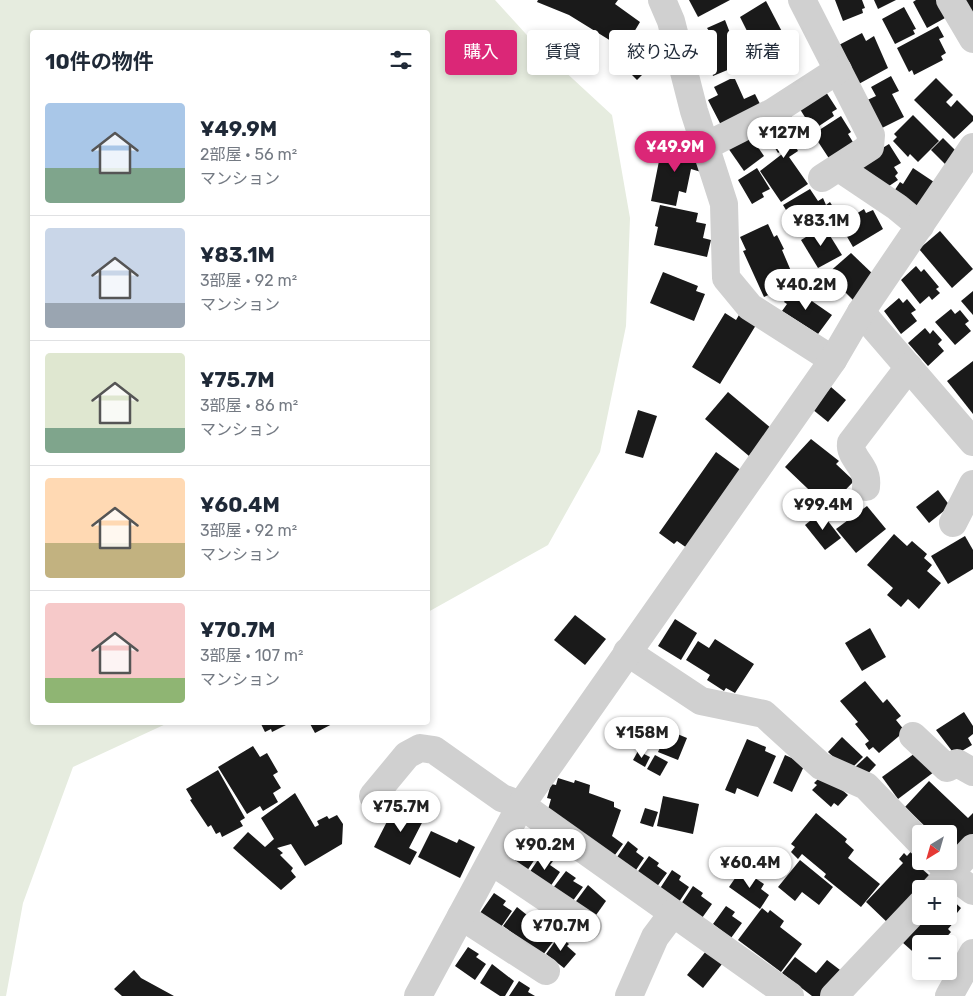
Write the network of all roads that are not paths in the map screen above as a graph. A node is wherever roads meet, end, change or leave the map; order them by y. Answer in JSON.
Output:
{"nodes":[{"id":1,"x":662,"y":0,"type":"edge"},
{"id":2,"x":802,"y":0,"type":"edge"},
{"id":3,"x":950,"y":0,"type":"edge"},
{"id":4,"x":973,"y":39,"type":"edge"},
{"id":5,"x":838,"y":70,"type":"junction"},
{"id":6,"x":706,"y":146,"type":"junction"},
{"id":7,"x":973,"y":147,"type":"edge"},
{"id":8,"x":920,"y":226,"type":"junction"},
{"id":9,"x":861,"y":312,"type":"junction"},
{"id":10,"x":833,"y":360,"type":"junction"},
{"id":11,"x":908,"y":367,"type":"junction"},
{"id":12,"x":973,"y":442,"type":"edge"},
{"id":13,"x":973,"y":484,"type":"edge"},
{"id":14,"x":866,"y":487,"type":"dead end"},
{"id":15,"x":953,"y":523,"type":"dead end"},
{"id":16,"x":627,"y":652,"type":"junction"},
{"id":17,"x":913,"y":736,"type":"dead end"},
{"id":18,"x":973,"y":772,"type":"edge"},
{"id":19,"x":373,"y":796,"type":"dead end"},
{"id":20,"x":521,"y":805,"type":"junction"},
{"id":21,"x":912,"y":834,"type":"edge"},
{"id":22,"x":973,"y":848,"type":"edge"},
{"id":23,"x":491,"y":860,"type":"junction"},
{"id":24,"x":941,"y":875,"type":"edge"},
{"id":25,"x":973,"y":891,"type":"edge"},
{"id":26,"x":673,"y":913,"type":"junction"},
{"id":27,"x":912,"y":914,"type":"edge"},
{"id":28,"x":461,"y":916,"type":"junction"},
{"id":29,"x":588,"y":926,"type":"dead end"},
{"id":30,"x":973,"y":953,"type":"edge"},
{"id":31,"x":546,"y":971,"type":"dead end"},
{"id":32,"x":418,"y":996,"type":"edge"},
{"id":33,"x":629,"y":996,"type":"edge"},
{"id":34,"x":790,"y":996,"type":"edge"},
{"id":35,"x":834,"y":996,"type":"edge"},
{"id":36,"x":949,"y":996,"type":"edge"}],
"edges":[{"from":1,"to":6,"type":"street"},
{"from":2,"to":5,"type":"street"},
{"from":3,"to":4,"type":"street"},
{"from":5,"to":6,"type":"street"},
{"from":5,"to":8,"type":"street"},
{"from":6,"to":10,"type":"street"},
{"from":7,"to":8,"type":"street"},
{"from":8,"to":9,"type":"street"},
{"from":9,"to":10,"type":"street"},
{"from":9,"to":11,"type":"street"},
{"from":10,"to":16,"type":"street"},
{"from":11,"to":12,"type":"street"},
{"from":11,"to":14,"type":"street"},
{"from":13,"to":15,"type":"street"},
{"from":16,"to":20,"type":"street"},
{"from":16,"to":21,"type":"street"},
{"from":17,"to":18,"type":"street"},
{"from":19,"to":20,"type":"street"},
{"from":20,"to":23,"type":"street"},
{"from":20,"to":26,"type":"street"},
{"from":22,"to":24,"type":"street"},
{"from":23,"to":28,"type":"street"},
{"from":23,"to":29,"type":"street"},
{"from":24,"to":25,"type":"street"},
{"from":26,"to":33,"type":"street"},
{"from":26,"to":34,"type":"street"},
{"from":27,"to":35,"type":"street"},
{"from":28,"to":31,"type":"street"},
{"from":28,"to":32,"type":"street"},
{"from":30,"to":36,"type":"street"}]}
